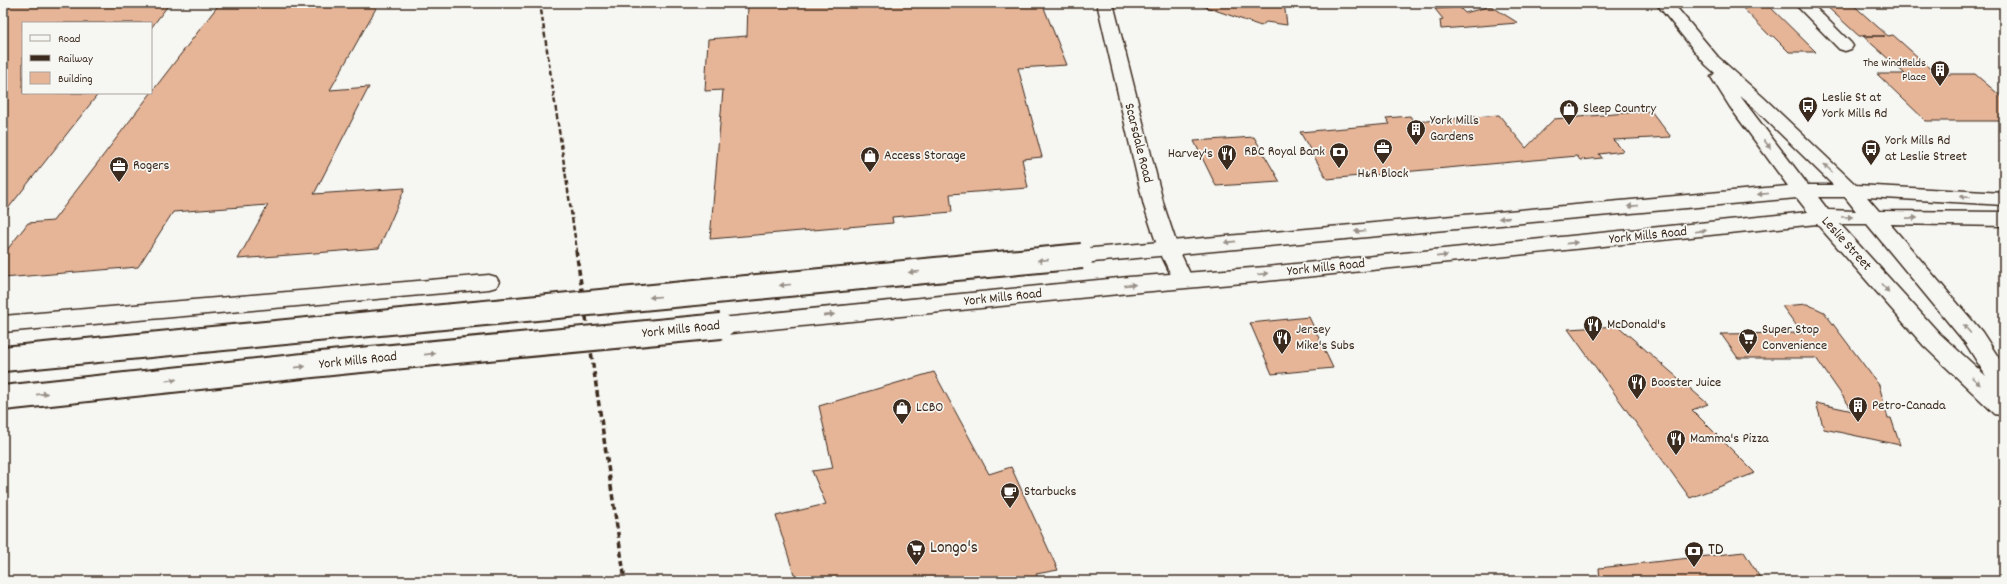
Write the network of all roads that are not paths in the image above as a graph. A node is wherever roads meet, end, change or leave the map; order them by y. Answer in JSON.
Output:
{"nodes":[{"id":1,"x":1105,"y":3,"type":"edge"},
{"id":2,"x":1664,"y":3,"type":"edge"},
{"id":3,"x":1802,"y":3,"type":"edge"},
{"id":4,"x":1845,"y":46,"type":"dead end"},
{"id":5,"x":1712,"y":61,"type":"junction"},
{"id":6,"x":1850,"y":190,"type":"junction"},
{"id":7,"x":1802,"y":191,"type":"junction"},
{"id":8,"x":2004,"y":199,"type":"edge"},
{"id":9,"x":1822,"y":217,"type":"junction"},
{"id":10,"x":1873,"y":217,"type":"junction"},
{"id":11,"x":2004,"y":219,"type":"edge"},
{"id":12,"x":1168,"y":248,"type":"junction"},
{"id":13,"x":1183,"y":280,"type":"junction"},
{"id":14,"x":489,"y":282,"type":"dead end"},
{"id":15,"x":3,"y":324,"type":"edge"},
{"id":16,"x":3,"y":359,"type":"edge"},
{"id":17,"x":2004,"y":385,"type":"edge"},
{"id":18,"x":3,"y":398,"type":"edge"},
{"id":19,"x":2004,"y":407,"type":"edge"}],
"edges":[{"from":1,"to":12,"type":"street","name":"Scarsdale Road"},
{"from":2,"to":5,"type":"main road","name":"Leslie Street"},
{"from":3,"to":4,"type":"street"},
{"from":6,"to":5,"type":"main road","name":"Leslie Street","one_way":true},
{"from":5,"to":7,"type":"main road","name":"Leslie Street","one_way":true},
{"from":6,"to":7,"type":"main road"},
{"from":8,"to":6,"type":"main road","one_way":true},
{"from":6,"to":10,"type":"main road","name":"Leslie Street"},
{"from":7,"to":9,"type":"main road","name":"Leslie Street"},
{"from":7,"to":12,"type":"main road","one_way":true},
{"from":9,"to":10,"type":"main road","name":"York Mills Road","one_way":true},
{"from":13,"to":9,"type":"main road","name":"York Mills Road","one_way":true},
{"from":9,"to":19,"type":"main road","name":"Leslie Street","one_way":true},
{"from":10,"to":11,"type":"main road","name":"York Mills Road","one_way":true},
{"from":17,"to":10,"type":"main road","name":"Leslie Street","one_way":true},
{"from":12,"to":13,"type":"street","name":"Scarsdale Road"},
{"from":12,"to":16,"type":"main road","one_way":true,"bridge":true},
{"from":18,"to":13,"type":"main road","name":"York Mills Road","one_way":true,"bridge":true},
{"from":14,"to":15,"type":"street"}]}
